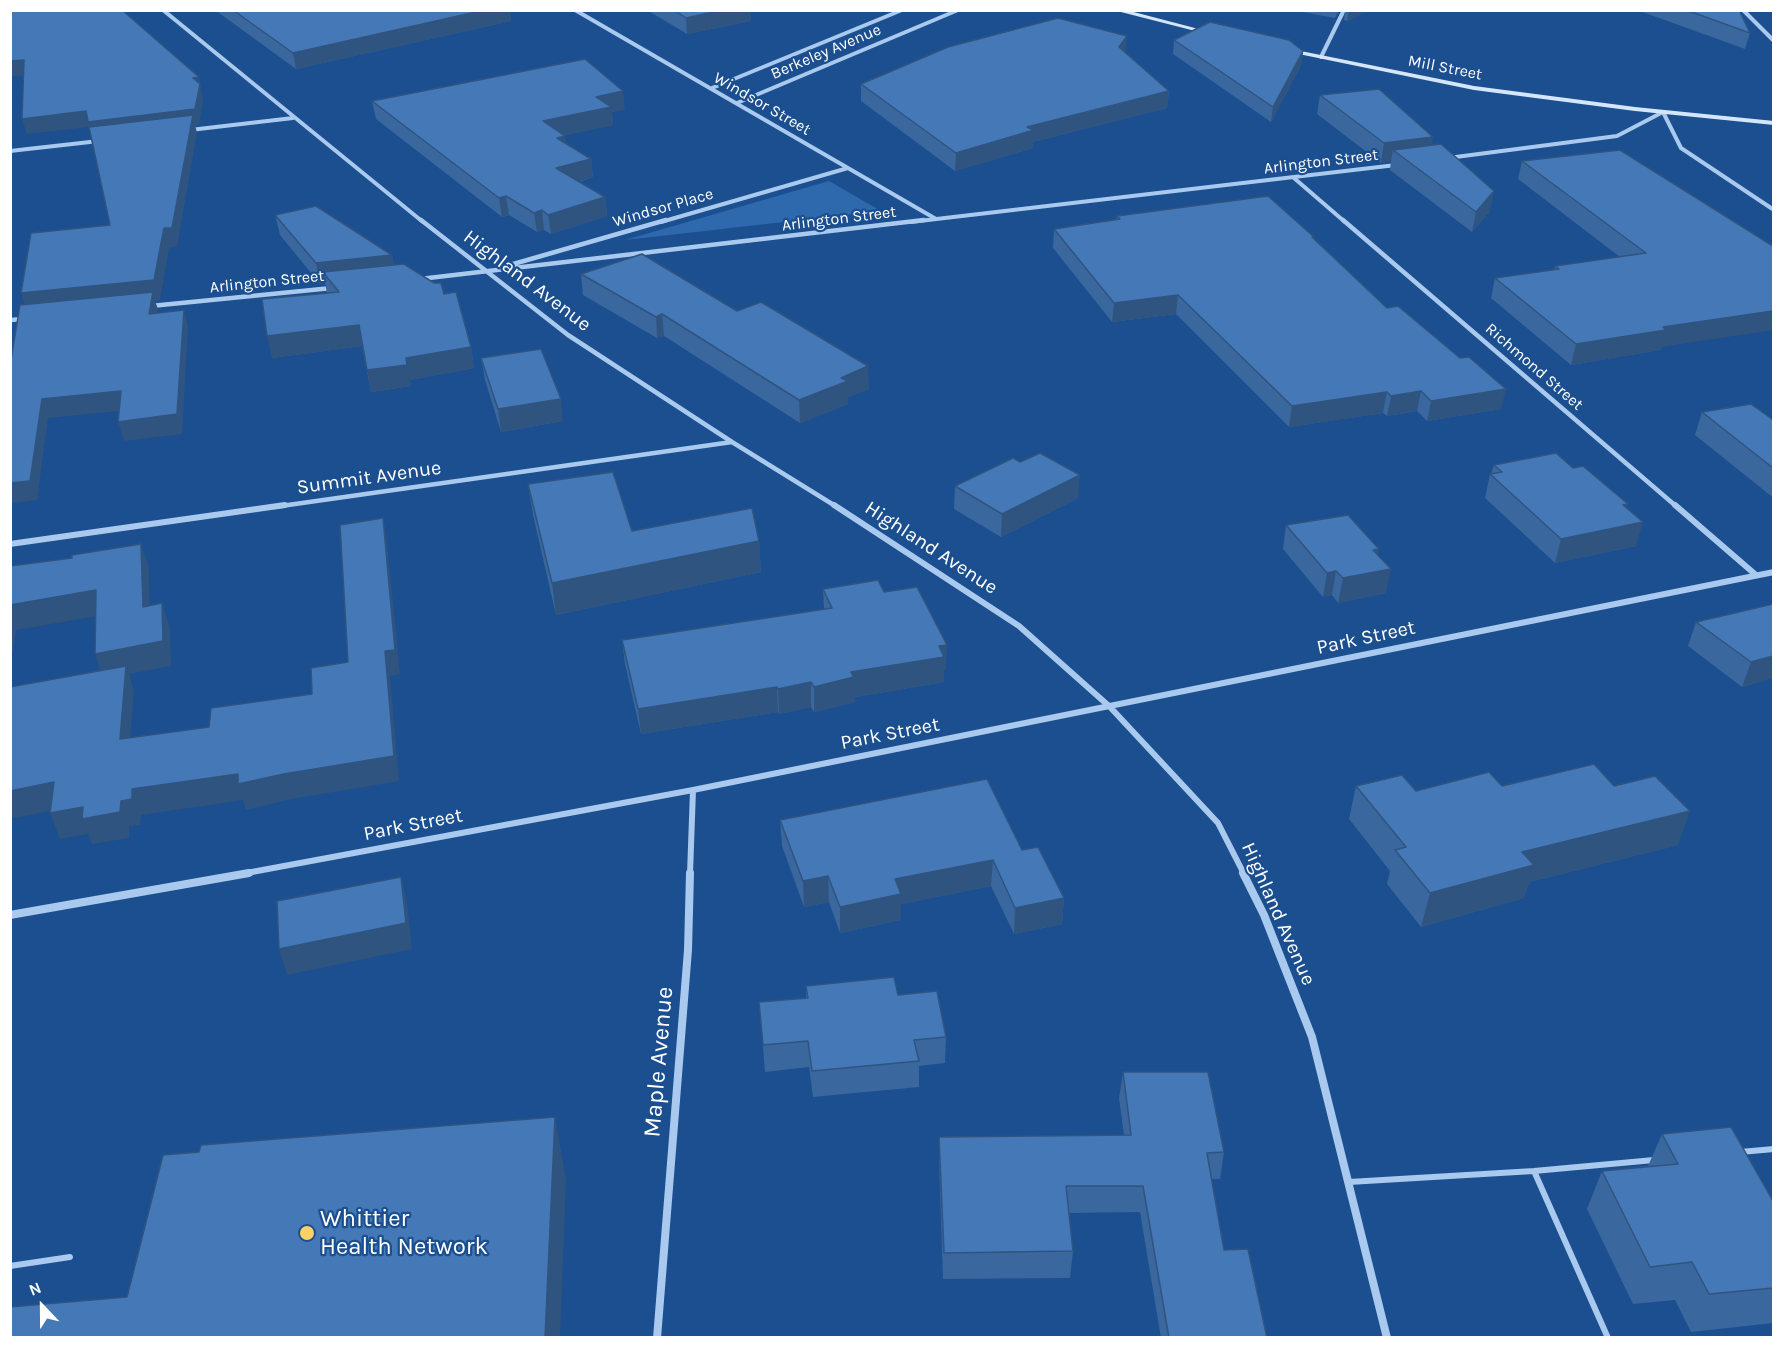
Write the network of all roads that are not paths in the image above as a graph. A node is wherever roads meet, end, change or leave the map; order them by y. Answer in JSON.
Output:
{"nodes":[{"id":1,"x":163,"y":10,"type":"edge"},
{"id":2,"x":575,"y":10,"type":"edge"},
{"id":3,"x":902,"y":10,"type":"edge"},
{"id":4,"x":958,"y":10,"type":"edge"},
{"id":5,"x":1116,"y":10,"type":"edge"},
{"id":6,"x":1344,"y":10,"type":"edge"},
{"id":7,"x":1743,"y":10,"type":"edge"},
{"id":8,"x":1225,"y":36,"type":"edge"},
{"id":9,"x":1773,"y":41,"type":"edge"},
{"id":10,"x":1281,"y":49,"type":"edge"},
{"id":11,"x":1321,"y":57,"type":"junction"},
{"id":12,"x":712,"y":88,"type":"junction"},
{"id":13,"x":737,"y":103,"type":"junction"},
{"id":14,"x":1663,"y":112,"type":"junction"},
{"id":15,"x":292,"y":118,"type":"junction"},
{"id":16,"x":1773,"y":123,"type":"edge"},
{"id":17,"x":187,"y":130,"type":"edge"},
{"id":18,"x":105,"y":140,"type":"edge"},
{"id":19,"x":10,"y":151,"type":"edge"},
{"id":20,"x":1444,"y":159,"type":"edge"},
{"id":21,"x":1398,"y":165,"type":"edge"},
{"id":22,"x":848,"y":168,"type":"junction"},
{"id":23,"x":1294,"y":178,"type":"junction"},
{"id":24,"x":1773,"y":210,"type":"edge"},
{"id":25,"x":937,"y":220,"type":"junction"},
{"id":26,"x":485,"y":272,"type":"junction"},
{"id":27,"x":412,"y":279,"type":"edge"},
{"id":28,"x":342,"y":287,"type":"edge"},
{"id":29,"x":141,"y":307,"type":"edge"},
{"id":30,"x":34,"y":318,"type":"edge"},
{"id":31,"x":10,"y":320,"type":"edge"},
{"id":32,"x":732,"y":442,"type":"junction"},
{"id":33,"x":10,"y":544,"type":"edge"},
{"id":34,"x":1773,"y":572,"type":"edge"},
{"id":35,"x":1756,"y":575,"type":"junction"},
{"id":36,"x":1110,"y":707,"type":"junction"},
{"id":37,"x":693,"y":790,"type":"junction"},
{"id":38,"x":10,"y":915,"type":"edge"},
{"id":39,"x":1773,"y":1149,"type":"edge"},
{"id":40,"x":1728,"y":1154,"type":"edge"},
{"id":41,"x":1659,"y":1160,"type":"dead end"},
{"id":42,"x":1534,"y":1171,"type":"junction"},
{"id":43,"x":1349,"y":1182,"type":"junction"},
{"id":44,"x":70,"y":1257,"type":"dead end"},
{"id":45,"x":10,"y":1266,"type":"edge"},
{"id":46,"x":657,"y":1338,"type":"edge"},
{"id":47,"x":1387,"y":1338,"type":"edge"},
{"id":48,"x":1608,"y":1338,"type":"edge"}],
"edges":[{"from":1,"to":15,"type":"street","name":"Highland Avenue"},
{"from":2,"to":12,"type":"street","name":"Windsor Street"},
{"from":3,"to":12,"type":"street","name":"Berkeley Avenue"},
{"from":4,"to":13,"type":"street","name":"Berkeley Avenue"},
{"from":5,"to":8,"type":"main road"},
{"from":6,"to":11,"type":"street"},
{"from":7,"to":9,"type":"street"},
{"from":10,"to":11,"type":"main road","name":"Mill Street"},
{"from":11,"to":14,"type":"main road","name":"Mill Street"},
{"from":12,"to":13,"type":"street","name":"Windsor Street"},
{"from":13,"to":22,"type":"street","name":"Windsor Street"},
{"from":14,"to":16,"type":"main road","name":"Mill Street"},
{"from":14,"to":20,"type":"street"},
{"from":14,"to":24,"type":"street"},
{"from":15,"to":17,"type":"street"},
{"from":15,"to":26,"type":"street","name":"Highland Avenue"},
{"from":18,"to":19,"type":"street"},
{"from":21,"to":23,"type":"street","name":"Arlington Street"},
{"from":22,"to":25,"type":"street","name":"Windsor Street"},
{"from":22,"to":26,"type":"street","name":"Windsor Place"},
{"from":23,"to":25,"type":"street","name":"Arlington Street"},
{"from":23,"to":35,"type":"street","name":"Richmond Street"},
{"from":25,"to":26,"type":"street","name":"Arlington Street"},
{"from":26,"to":27,"type":"street","name":"Arlington Street"},
{"from":26,"to":32,"type":"street","name":"Highland Avenue"},
{"from":28,"to":29,"type":"street","name":"Arlington Street"},
{"from":30,"to":31,"type":"street"},
{"from":32,"to":33,"type":"street","name":"Summit Avenue"},
{"from":32,"to":36,"type":"street","name":"Highland Avenue"},
{"from":34,"to":35,"type":"street","name":"Park Street"},
{"from":35,"to":36,"type":"street","name":"Park Street"},
{"from":36,"to":37,"type":"street","name":"Park Street"},
{"from":36,"to":43,"type":"street","name":"Highland Avenue"},
{"from":37,"to":38,"type":"street","name":"Park Street"},
{"from":37,"to":46,"type":"street","name":"Maple Avenue"},
{"from":39,"to":40,"type":"lane"},
{"from":41,"to":42,"type":"lane"},
{"from":42,"to":43,"type":"lane"},
{"from":42,"to":48,"type":"lane"},
{"from":43,"to":47,"type":"street","name":"Highland Avenue"},
{"from":44,"to":45,"type":"lane"}]}
